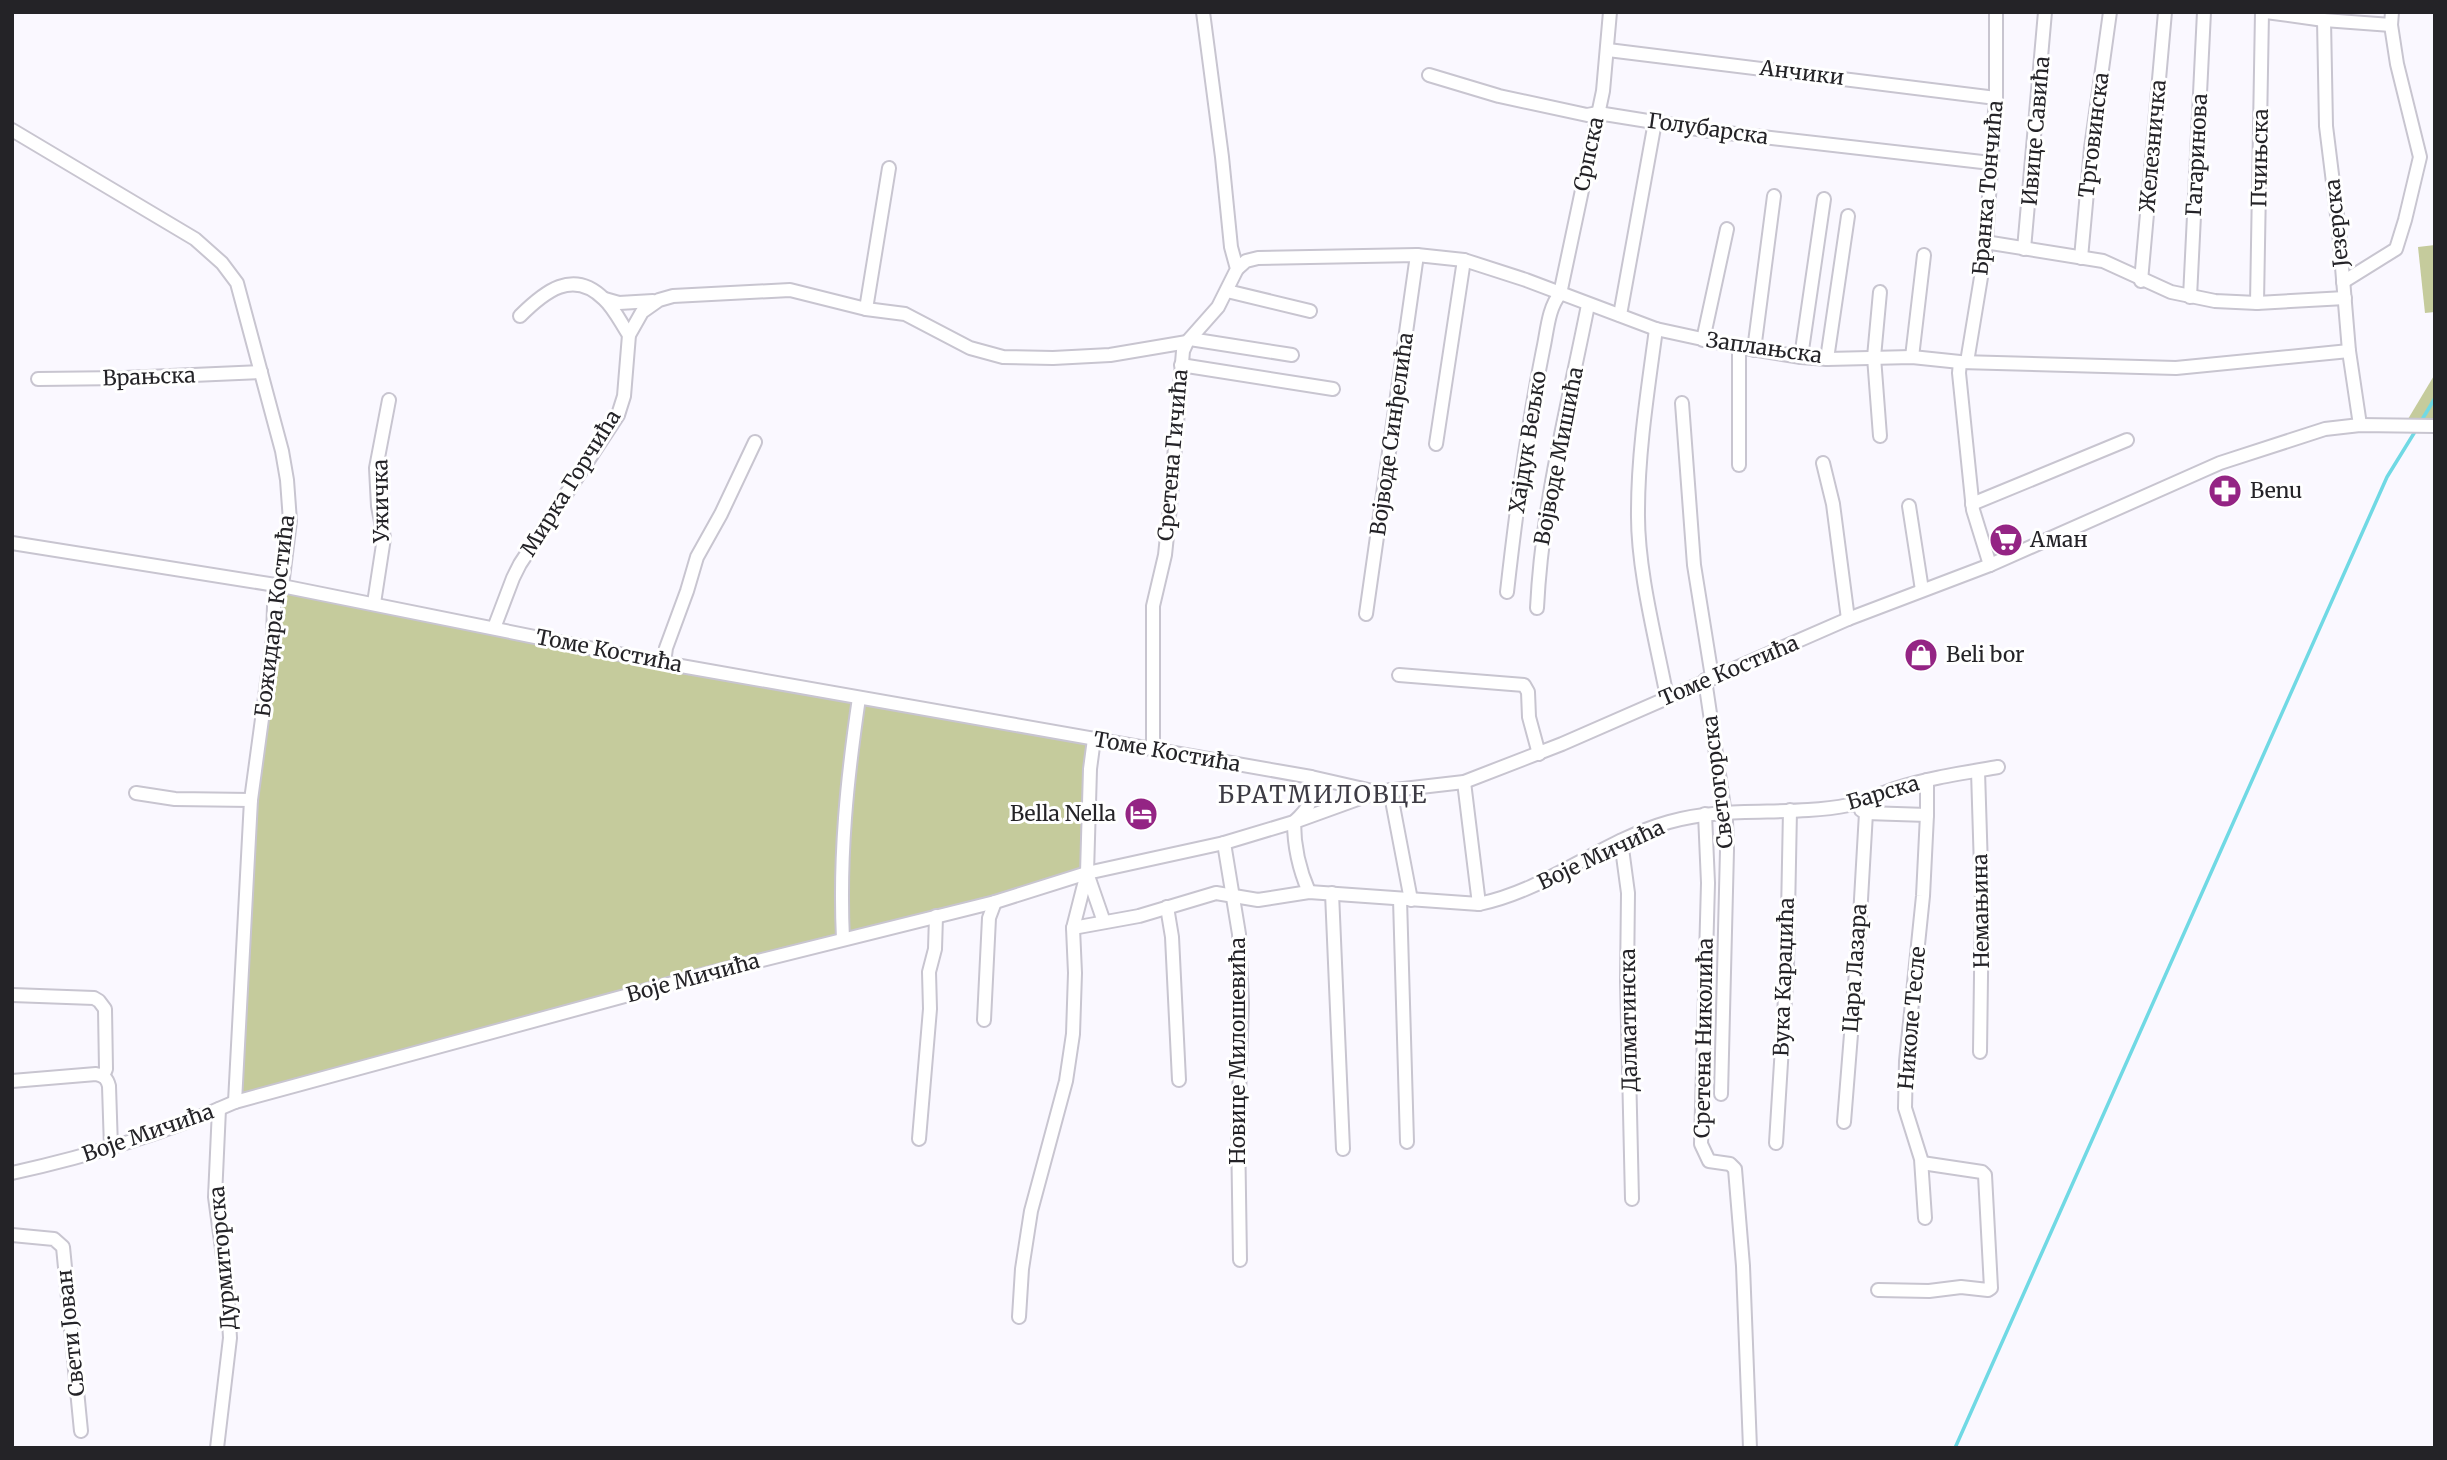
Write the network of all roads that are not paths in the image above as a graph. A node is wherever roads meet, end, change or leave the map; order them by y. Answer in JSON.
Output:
{"nodes":[{"id":1,"x":1203,"y":12,"type":"edge"},
{"id":2,"x":1611,"y":12,"type":"edge"},
{"id":3,"x":1996,"y":12,"type":"edge"},
{"id":4,"x":2045,"y":12,"type":"edge"},
{"id":5,"x":2110,"y":12,"type":"edge"},
{"id":6,"x":2165,"y":12,"type":"edge"},
{"id":7,"x":2204,"y":12,"type":"edge"},
{"id":8,"x":2267,"y":12,"type":"edge"},
{"id":9,"x":2391,"y":19,"type":"edge"},
{"id":10,"x":2325,"y":20,"type":"junction"},
{"id":11,"x":1608,"y":50,"type":"junction"},
{"id":12,"x":1429,"y":75,"type":"dead end"},
{"id":13,"x":1996,"y":98,"type":"junction"},
{"id":14,"x":1598,"y":113,"type":"junction"},
{"id":15,"x":1654,"y":122,"type":"junction"},
{"id":16,"x":12,"y":130,"type":"edge"},
{"id":17,"x":1991,"y":163,"type":"junction"},
{"id":18,"x":889,"y":168,"type":"dead end"},
{"id":19,"x":1774,"y":196,"type":"dead end"},
{"id":20,"x":1824,"y":199,"type":"dead end"},
{"id":21,"x":1848,"y":216,"type":"dead end"},
{"id":22,"x":1727,"y":229,"type":"dead end"},
{"id":23,"x":1985,"y":242,"type":"junction"},
{"id":24,"x":2024,"y":249,"type":"junction"},
{"id":25,"x":1417,"y":255,"type":"junction"},
{"id":26,"x":1924,"y":255,"type":"dead end"},
{"id":27,"x":2081,"y":258,"type":"junction"},
{"id":28,"x":1464,"y":260,"type":"junction"},
{"id":29,"x":1237,"y":269,"type":"junction"},
{"id":30,"x":2141,"y":281,"type":"junction"},
{"id":31,"x":2343,"y":282,"type":"junction"},
{"id":32,"x":1227,"y":291,"type":"junction"},
{"id":33,"x":1880,"y":292,"type":"dead end"},
{"id":34,"x":1560,"y":294,"type":"junction"},
{"id":35,"x":2190,"y":297,"type":"junction"},
{"id":36,"x":2345,"y":298,"type":"junction"},
{"id":37,"x":605,"y":299,"type":"junction"},
{"id":38,"x":657,"y":301,"type":"junction"},
{"id":39,"x":2257,"y":303,"type":"junction"},
{"id":40,"x":1588,"y":305,"type":"junction"},
{"id":41,"x":866,"y":309,"type":"junction"},
{"id":42,"x":1310,"y":311,"type":"dead end"},
{"id":43,"x":1620,"y":315,"type":"junction"},
{"id":44,"x":520,"y":316,"type":"dead end"},
{"id":45,"x":1656,"y":329,"type":"junction"},
{"id":46,"x":629,"y":335,"type":"junction"},
{"id":47,"x":1189,"y":340,"type":"junction"},
{"id":48,"x":1703,"y":340,"type":"junction"},
{"id":49,"x":1739,"y":347,"type":"junction"},
{"id":50,"x":1754,"y":349,"type":"junction"},
{"id":51,"x":2349,"y":352,"type":"junction"},
{"id":52,"x":1292,"y":355,"type":"dead end"},
{"id":53,"x":1801,"y":357,"type":"junction"},
{"id":54,"x":1874,"y":357,"type":"junction"},
{"id":55,"x":1912,"y":357,"type":"junction"},
{"id":56,"x":1827,"y":359,"type":"junction"},
{"id":57,"x":1964,"y":362,"type":"junction"},
{"id":58,"x":1181,"y":365,"type":"junction"},
{"id":59,"x":261,"y":372,"type":"junction"},
{"id":60,"x":38,"y":379,"type":"dead end"},
{"id":61,"x":1333,"y":389,"type":"dead end"},
{"id":62,"x":389,"y":400,"type":"dead end"},
{"id":63,"x":1682,"y":404,"type":"dead end"},
{"id":64,"x":2360,"y":425,"type":"junction"},
{"id":65,"x":2431,"y":426,"type":"edge"},
{"id":66,"x":1880,"y":436,"type":"dead end"},
{"id":67,"x":2127,"y":440,"type":"dead end"},
{"id":68,"x":755,"y":442,"type":"dead end"},
{"id":69,"x":1436,"y":444,"type":"dead end"},
{"id":70,"x":1823,"y":463,"type":"dead end"},
{"id":71,"x":1739,"y":465,"type":"dead end"},
{"id":72,"x":1972,"y":504,"type":"junction"},
{"id":73,"x":1909,"y":506,"type":"dead end"},
{"id":74,"x":12,"y":543,"type":"edge"},
{"id":75,"x":1990,"y":565,"type":"junction"},
{"id":76,"x":282,"y":586,"type":"junction"},
{"id":77,"x":1922,"y":590,"type":"junction"},
{"id":78,"x":1507,"y":592,"type":"dead end"},
{"id":79,"x":373,"y":603,"type":"junction"},
{"id":80,"x":1537,"y":608,"type":"dead end"},
{"id":81,"x":1366,"y":614,"type":"dead end"},
{"id":82,"x":1848,"y":619,"type":"junction"},
{"id":83,"x":494,"y":628,"type":"junction"},
{"id":84,"x":664,"y":663,"type":"junction"},
{"id":85,"x":1399,"y":675,"type":"dead end"},
{"id":86,"x":1708,"y":679,"type":"junction"},
{"id":87,"x":1667,"y":697,"type":"junction"},
{"id":88,"x":859,"y":698,"type":"junction"},
{"id":89,"x":1094,"y":739,"type":"junction"},
{"id":90,"x":1153,"y":749,"type":"junction"},
{"id":91,"x":1539,"y":754,"type":"junction"},
{"id":92,"x":1998,"y":767,"type":"dead end"},
{"id":93,"x":1978,"y":771,"type":"junction"},
{"id":94,"x":1311,"y":777,"type":"junction"},
{"id":95,"x":1927,"y":780,"type":"junction"},
{"id":96,"x":1464,"y":782,"type":"junction"},
{"id":97,"x":1383,"y":791,"type":"junction"},
{"id":98,"x":136,"y":793,"type":"dead end"},
{"id":99,"x":251,"y":800,"type":"junction"},
{"id":100,"x":1851,"y":804,"type":"junction"},
{"id":101,"x":1790,"y":810,"type":"junction"},
{"id":102,"x":1725,"y":813,"type":"junction"},
{"id":103,"x":1866,"y":813,"type":"junction"},
{"id":104,"x":1705,"y":814,"type":"junction"},
{"id":105,"x":1927,"y":815,"type":"junction"},
{"id":106,"x":1294,"y":822,"type":"junction"},
{"id":107,"x":1621,"y":841,"type":"junction"},
{"id":108,"x":1224,"y":843,"type":"junction"},
{"id":109,"x":1087,"y":873,"type":"junction"},
{"id":110,"x":1309,"y":892,"type":"junction"},
{"id":111,"x":1332,"y":893,"type":"junction"},
{"id":112,"x":1231,"y":894,"type":"junction"},
{"id":113,"x":1405,"y":900,"type":"junction"},
{"id":114,"x":995,"y":902,"type":"junction"},
{"id":115,"x":1479,"y":904,"type":"junction"},
{"id":116,"x":1167,"y":907,"type":"junction"},
{"id":117,"x":936,"y":916,"type":"junction"},
{"id":118,"x":1104,"y":922,"type":"junction"},
{"id":119,"x":1073,"y":928,"type":"junction"},
{"id":120,"x":843,"y":939,"type":"junction"},
{"id":121,"x":12,"y":995,"type":"edge"},
{"id":122,"x":984,"y":1020,"type":"dead end"},
{"id":123,"x":1980,"y":1052,"type":"dead end"},
{"id":124,"x":103,"y":1076,"type":"junction"},
{"id":125,"x":1179,"y":1080,"type":"dead end"},
{"id":126,"x":12,"y":1081,"type":"edge"},
{"id":127,"x":1721,"y":1094,"type":"dead end"},
{"id":128,"x":235,"y":1102,"type":"junction"},
{"id":129,"x":219,"y":1109,"type":"junction"},
{"id":130,"x":1844,"y":1122,"type":"dead end"},
{"id":131,"x":919,"y":1139,"type":"dead end"},
{"id":132,"x":1406,"y":1142,"type":"dead end"},
{"id":133,"x":1776,"y":1143,"type":"dead end"},
{"id":134,"x":111,"y":1148,"type":"junction"},
{"id":135,"x":1343,"y":1149,"type":"dead end"},
{"id":136,"x":1922,"y":1163,"type":"junction"},
{"id":137,"x":12,"y":1173,"type":"edge"},
{"id":138,"x":1632,"y":1199,"type":"dead end"},
{"id":139,"x":1925,"y":1218,"type":"dead end"},
{"id":140,"x":12,"y":1235,"type":"edge"},
{"id":141,"x":1240,"y":1260,"type":"dead end"},
{"id":142,"x":1878,"y":1290,"type":"dead end"},
{"id":143,"x":1019,"y":1317,"type":"dead end"},
{"id":144,"x":81,"y":1431,"type":"dead end"},
{"id":145,"x":217,"y":1448,"type":"edge"},
{"id":146,"x":1750,"y":1448,"type":"edge"}],
"edges":[{"from":1,"to":29,"type":"street"},
{"from":2,"to":11,"type":"street","name":"Српска"},
{"from":3,"to":13,"type":"street","name":"Бранка Тончића"},
{"from":4,"to":24,"type":"street","name":"Ивице Савића"},
{"from":5,"to":27,"type":"street","name":"Трговинска"},
{"from":6,"to":30,"type":"street","name":"Железничка"},
{"from":7,"to":35,"type":"street","name":"Гагаринова"},
{"from":8,"to":10,"type":"street"},
{"from":8,"to":39,"type":"street","name":"Пчињска"},
{"from":9,"to":10,"type":"street"},
{"from":9,"to":31,"type":"street"},
{"from":10,"to":31,"type":"street","name":"Језерска"},
{"from":11,"to":13,"type":"street","name":"Анчики"},
{"from":11,"to":14,"type":"street","name":"Српска"},
{"from":12,"to":14,"type":"street","name":"Голубарска"},
{"from":13,"to":17,"type":"street","name":"Бранка Тончића"},
{"from":14,"to":15,"type":"street","name":"Голубарска"},
{"from":14,"to":34,"type":"street","name":"Српска"},
{"from":15,"to":17,"type":"street","name":"Голубарска"},
{"from":15,"to":43,"type":"street"},
{"from":16,"to":59,"type":"street","name":"Божидара Костића"},
{"from":17,"to":23,"type":"street","name":"Бранка Тончића"},
{"from":18,"to":41,"type":"street"},
{"from":19,"to":50,"type":"street"},
{"from":20,"to":53,"type":"street"},
{"from":21,"to":56,"type":"street"},
{"from":22,"to":48,"type":"street"},
{"from":23,"to":24,"type":"street"},
{"from":23,"to":57,"type":"street","name":"Бранка Тончића"},
{"from":24,"to":27,"type":"street"},
{"from":25,"to":28,"type":"street","name":"Заплањска"},
{"from":25,"to":29,"type":"street","name":"Заплањска"},
{"from":25,"to":81,"type":"street","name":"Војводе Синђелића"},
{"from":26,"to":55,"type":"street"},
{"from":27,"to":30,"type":"street"},
{"from":28,"to":34,"type":"street","name":"Заплањска"},
{"from":28,"to":69,"type":"street"},
{"from":29,"to":32,"type":"street","name":"Сретена Гичића"},
{"from":30,"to":35,"type":"street"},
{"from":31,"to":36,"type":"street","name":"Језерска"},
{"from":32,"to":42,"type":"street"},
{"from":32,"to":47,"type":"street","name":"Сретена Гичића"},
{"from":33,"to":54,"type":"street"},
{"from":34,"to":40,"type":"street","name":"Заплањска"},
{"from":34,"to":78,"type":"street","name":"Хајдук Вељко"},
{"from":35,"to":39,"type":"street"},
{"from":36,"to":39,"type":"street"},
{"from":36,"to":51,"type":"street","name":"Језерска"},
{"from":37,"to":38,"type":"street"},
{"from":37,"to":44,"type":"street"},
{"from":37,"to":46,"type":"street"},
{"from":38,"to":41,"type":"street"},
{"from":38,"to":46,"type":"street"},
{"from":40,"to":43,"type":"street","name":"Заплањска"},
{"from":40,"to":80,"type":"street","name":"Војводе Мишића"},
{"from":41,"to":47,"type":"street"},
{"from":43,"to":45,"type":"street","name":"Заплањска"},
{"from":45,"to":48,"type":"street","name":"Заплањска"},
{"from":45,"to":87,"type":"street"},
{"from":46,"to":83,"type":"street","name":"Мирка Горчића"},
{"from":47,"to":52,"type":"street"},
{"from":47,"to":58,"type":"street","name":"Сретена Гичића"},
{"from":48,"to":49,"type":"street","name":"Заплањска"},
{"from":49,"to":50,"type":"street","name":"Заплањска"},
{"from":49,"to":71,"type":"street"},
{"from":50,"to":53,"type":"street","name":"Заплањска"},
{"from":51,"to":57,"type":"street","name":"Заплањска"},
{"from":51,"to":64,"type":"street","name":"Језерска"},
{"from":53,"to":56,"type":"street","name":"Заплањска"},
{"from":54,"to":55,"type":"street","name":"Заплањска"},
{"from":54,"to":56,"type":"street","name":"Заплањска"},
{"from":54,"to":66,"type":"street"},
{"from":55,"to":57,"type":"street","name":"Заплањска"},
{"from":57,"to":72,"type":"street","name":"Бранка Тончића"},
{"from":58,"to":61,"type":"street"},
{"from":58,"to":90,"type":"street","name":"Сретена Гичића"},
{"from":59,"to":60,"type":"street","name":"Врањска"},
{"from":59,"to":76,"type":"street","name":"Божидара Костића"},
{"from":62,"to":79,"type":"street","name":"Ужичка"},
{"from":63,"to":86,"type":"street","name":"Светогорска"},
{"from":64,"to":65,"type":"street","name":"Томе Костића"},
{"from":64,"to":75,"type":"street","name":"Томе Костића"},
{"from":67,"to":72,"type":"street"},
{"from":68,"to":84,"type":"street"},
{"from":70,"to":82,"type":"street"},
{"from":72,"to":75,"type":"street","name":"Бранка Тончића"},
{"from":73,"to":77,"type":"street"},
{"from":74,"to":76,"type":"street","name":"Томе Костића"},
{"from":75,"to":77,"type":"street","name":"Томе Костића"},
{"from":76,"to":79,"type":"street","name":"Томе Костића"},
{"from":76,"to":99,"type":"street","name":"Божидара Костића"},
{"from":77,"to":82,"type":"street","name":"Томе Костића"},
{"from":79,"to":83,"type":"street","name":"Томе Костића"},
{"from":82,"to":86,"type":"street","name":"Томе Костића"},
{"from":83,"to":84,"type":"street","name":"Томе Костића"},
{"from":84,"to":88,"type":"street","name":"Томе Костића"},
{"from":85,"to":91,"type":"street"},
{"from":86,"to":87,"type":"street","name":"Томе Костића"},
{"from":86,"to":102,"type":"street","name":"Светогорска"},
{"from":87,"to":91,"type":"street","name":"Томе Костића"},
{"from":88,"to":89,"type":"street","name":"Томе Костића"},
{"from":88,"to":120,"type":"street"},
{"from":89,"to":90,"type":"street","name":"Томе Костића"},
{"from":89,"to":109,"type":"street"},
{"from":90,"to":94,"type":"street","name":"Томе Костића"},
{"from":91,"to":96,"type":"street","name":"Томе Костића"},
{"from":92,"to":93,"type":"street","name":"Барска"},
{"from":93,"to":95,"type":"street","name":"Барска"},
{"from":93,"to":123,"type":"street","name":"Немањина"},
{"from":94,"to":97,"type":"street","name":"Томе Костића"},
{"from":94,"to":106,"type":"street"},
{"from":95,"to":100,"type":"street","name":"Барска"},
{"from":95,"to":105,"type":"street","name":"Николе Тесле"},
{"from":96,"to":97,"type":"street","name":"Томе Костића"},
{"from":96,"to":115,"type":"street"},
{"from":97,"to":106,"type":"street","name":"Воје Мичића"},
{"from":97,"to":113,"type":"street"},
{"from":98,"to":99,"type":"street"},
{"from":99,"to":128,"type":"street","name":"Божидара Костића"},
{"from":100,"to":101,"type":"street","name":"Барска"},
{"from":100,"to":103,"type":"street"},
{"from":101,"to":102,"type":"street","name":"Барска"},
{"from":101,"to":133,"type":"street","name":"Вука Караџића"},
{"from":102,"to":104,"type":"street","name":"Воје Мичића"},
{"from":102,"to":127,"type":"street","name":"Светогорска"},
{"from":103,"to":105,"type":"street"},
{"from":103,"to":130,"type":"street","name":"Цара Лазара"},
{"from":104,"to":107,"type":"street","name":"Воје Мичића"},
{"from":104,"to":146,"type":"street","name":"Сретена Николића"},
{"from":105,"to":136,"type":"street","name":"Николе Тесле"},
{"from":106,"to":108,"type":"street","name":"Воје Мичића"},
{"from":106,"to":110,"type":"street"},
{"from":107,"to":115,"type":"street","name":"Воје Мичића"},
{"from":107,"to":138,"type":"street","name":"Далматинска"},
{"from":108,"to":109,"type":"street","name":"Воје Мичића"},
{"from":108,"to":112,"type":"street","name":"Новице Милошевића"},
{"from":109,"to":114,"type":"street","name":"Воје Мичића"},
{"from":109,"to":118,"type":"street"},
{"from":109,"to":119,"type":"street"},
{"from":110,"to":111,"type":"street","name":"Воје Мичића"},
{"from":110,"to":112,"type":"street","name":"Воје Мичића"},
{"from":111,"to":113,"type":"street","name":"Воје Мичића"},
{"from":111,"to":135,"type":"street"},
{"from":112,"to":116,"type":"street","name":"Воје Мичића"},
{"from":112,"to":141,"type":"street","name":"Новице Милошевића"},
{"from":113,"to":115,"type":"street","name":"Воје Мичића"},
{"from":113,"to":132,"type":"street"},
{"from":114,"to":117,"type":"street","name":"Воје Мичића"},
{"from":114,"to":122,"type":"street"},
{"from":116,"to":118,"type":"street","name":"Воје Мичића"},
{"from":116,"to":125,"type":"street"},
{"from":117,"to":120,"type":"street","name":"Воје Мичића"},
{"from":117,"to":131,"type":"street"},
{"from":118,"to":119,"type":"street","name":"Воје Мичића"},
{"from":119,"to":143,"type":"street"},
{"from":120,"to":128,"type":"street","name":"Воје Мичића"},
{"from":121,"to":124,"type":"street"},
{"from":124,"to":126,"type":"street"},
{"from":124,"to":134,"type":"street"},
{"from":128,"to":129,"type":"street","name":"Воје Мичића"},
{"from":129,"to":134,"type":"street","name":"Воје Мичића"},
{"from":129,"to":145,"type":"street","name":"Дурмиторска"},
{"from":134,"to":137,"type":"street","name":"Воје Мичића"},
{"from":136,"to":139,"type":"street","name":"Николе Тесле"},
{"from":136,"to":142,"type":"street"},
{"from":140,"to":144,"type":"street","name":"Свети Јован"}]}
